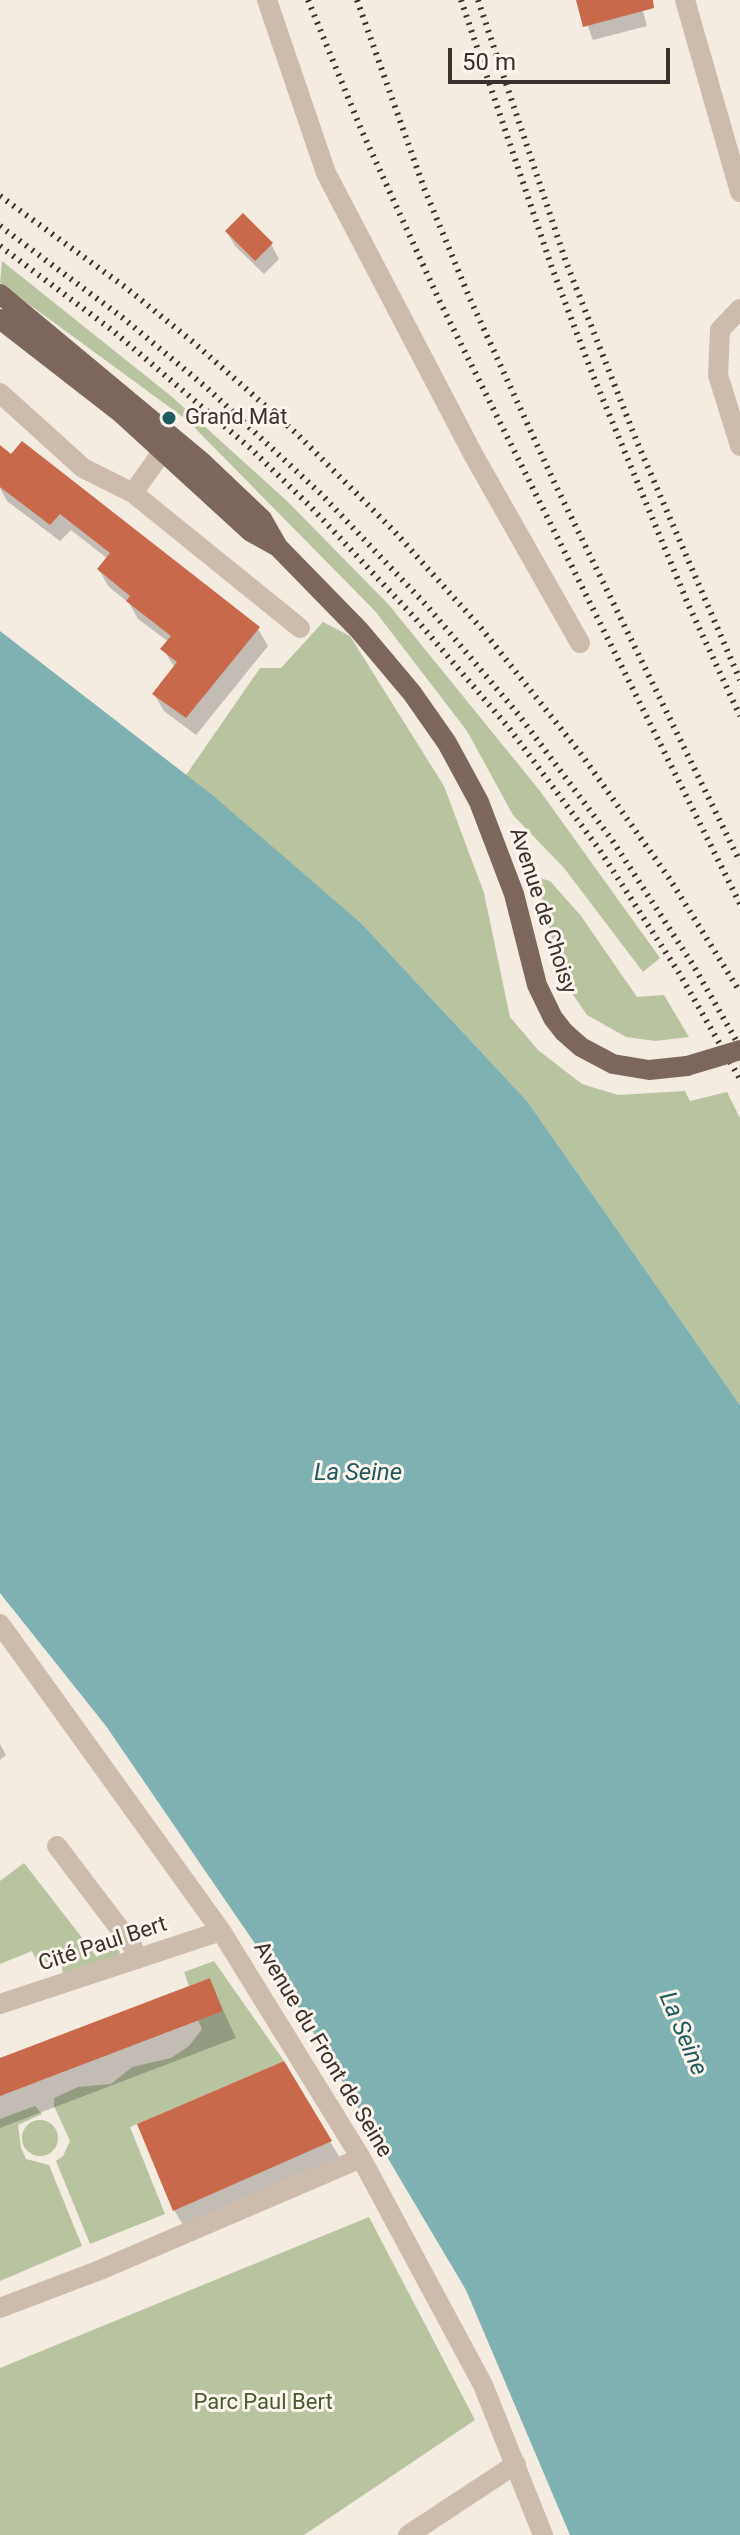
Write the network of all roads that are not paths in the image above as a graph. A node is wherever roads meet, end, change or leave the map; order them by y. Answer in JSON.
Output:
{"nodes":[{"id":1,"x":267,"y":0,"type":"edge"},
{"id":2,"x":685,"y":0,"type":"edge"},
{"id":3,"x":740,"y":192,"type":"edge"},
{"id":4,"x":0,"y":294,"type":"edge"},
{"id":5,"x":740,"y":309,"type":"edge"},
{"id":6,"x":0,"y":319,"type":"edge"},
{"id":7,"x":0,"y":393,"type":"edge"},
{"id":8,"x":167,"y":442,"type":"junction"},
{"id":9,"x":740,"y":446,"type":"edge"},
{"id":10,"x":133,"y":493,"type":"junction"},
{"id":11,"x":300,"y":628,"type":"dead end"},
{"id":12,"x":580,"y":643,"type":"dead end"},
{"id":13,"x":740,"y":1050,"type":"edge"},
{"id":14,"x":1,"y":1627,"type":"edge"},
{"id":15,"x":57,"y":1846,"type":"dead end"},
{"id":16,"x":221,"y":1931,"type":"junction"},
{"id":17,"x":137,"y":1959,"type":"junction"},
{"id":18,"x":0,"y":2004,"type":"edge"},
{"id":19,"x":361,"y":2158,"type":"junction"},
{"id":20,"x":0,"y":2308,"type":"edge"},
{"id":21,"x":516,"y":2464,"type":"junction"},
{"id":22,"x":408,"y":2535,"type":"edge"},
{"id":23,"x":543,"y":2535,"type":"edge"}],
"edges":[{"from":1,"to":12,"type":"street"},
{"from":2,"to":3,"type":"street"},
{"from":4,"to":8,"type":"main road","name":"Avenue de Choisy"},
{"from":5,"to":9,"type":"street"},
{"from":6,"to":8,"type":"main road","name":"Avenue de Choisy"},
{"from":7,"to":10,"type":"street"},
{"from":8,"to":10,"type":"street"},
{"from":8,"to":13,"type":"main road","name":"Avenue de Choisy","bridge":true},
{"from":10,"to":11,"type":"street"},
{"from":14,"to":16,"type":"street","name":"Avenue du Front de Seine"},
{"from":15,"to":17,"type":"street"},
{"from":16,"to":17,"type":"street","name":"Cité Paul Bert"},
{"from":16,"to":19,"type":"street","name":"Avenue du Front de Seine"},
{"from":17,"to":18,"type":"street","name":"Cité Paul Bert"},
{"from":19,"to":20,"type":"street"},
{"from":19,"to":21,"type":"street","name":"Avenue du Front de Seine"},
{"from":21,"to":22,"type":"street"},
{"from":21,"to":23,"type":"street","name":"Avenue du Front de Seine"}]}
